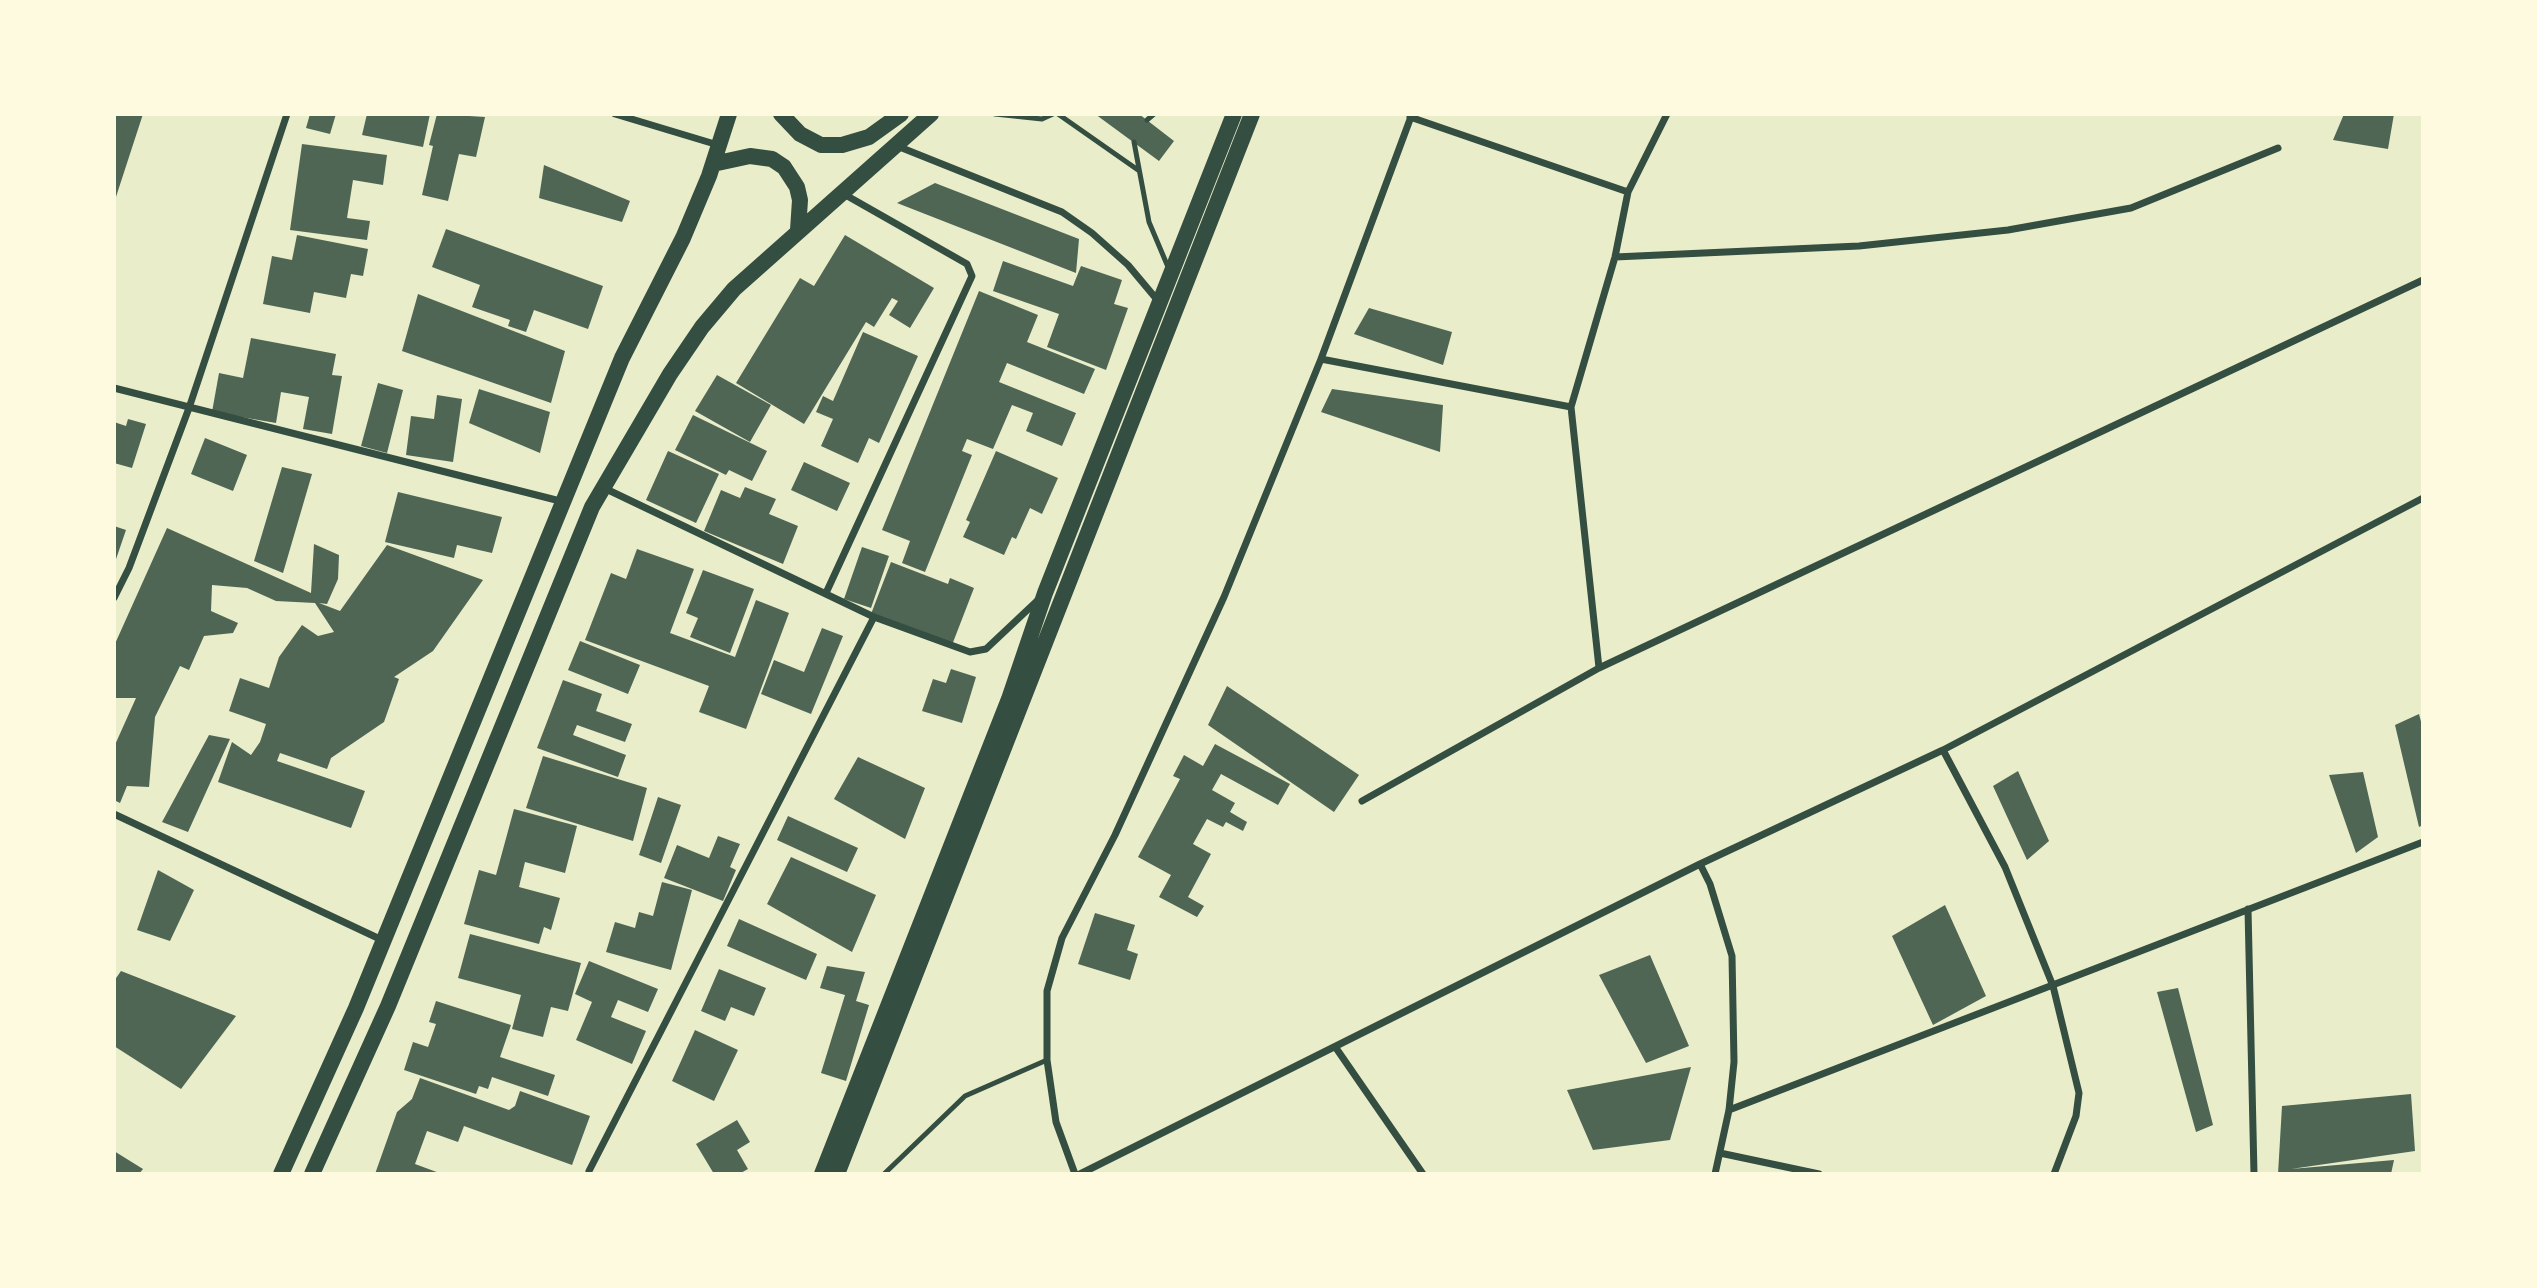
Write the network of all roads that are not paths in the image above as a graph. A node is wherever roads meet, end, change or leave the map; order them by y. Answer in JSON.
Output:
{"nodes":[{"id":1,"x":287,"y":114,"type":"edge"},
{"id":2,"x":615,"y":114,"type":"edge"},
{"id":3,"x":729,"y":114,"type":"edge"},
{"id":4,"x":781,"y":114,"type":"edge"},
{"id":5,"x":901,"y":114,"type":"edge"},
{"id":6,"x":931,"y":114,"type":"edge"},
{"id":7,"x":995,"y":114,"type":"edge"},
{"id":8,"x":1056,"y":114,"type":"edge"},
{"id":9,"x":1154,"y":114,"type":"edge"},
{"id":10,"x":1234,"y":114,"type":"edge"},
{"id":11,"x":1252,"y":114,"type":"edge"},
{"id":12,"x":1667,"y":114,"type":"edge"},
{"id":13,"x":1411,"y":116,"type":"edge"},
{"id":14,"x":1147,"y":120,"type":"dead end"},
{"id":15,"x":1134,"y":142,"type":"dead end"},
{"id":16,"x":719,"y":145,"type":"junction"},
{"id":17,"x":896,"y":146,"type":"junction"},
{"id":18,"x":2278,"y":148,"type":"dead end"},
{"id":19,"x":713,"y":164,"type":"junction"},
{"id":20,"x":1139,"y":171,"type":"junction"},
{"id":21,"x":1628,"y":192,"type":"junction"},
{"id":22,"x":841,"y":193,"type":"junction"},
{"id":23,"x":797,"y":230,"type":"junction"},
{"id":24,"x":1615,"y":257,"type":"junction"},
{"id":25,"x":1171,"y":273,"type":"junction"},
{"id":26,"x":2423,"y":280,"type":"edge"},
{"id":27,"x":1159,"y":303,"type":"junction"},
{"id":28,"x":1321,"y":359,"type":"junction"},
{"id":29,"x":114,"y":388,"type":"edge"},
{"id":30,"x":1571,"y":407,"type":"junction"},
{"id":31,"x":189,"y":408,"type":"junction"},
{"id":32,"x":603,"y":488,"type":"junction"},
{"id":33,"x":2423,"y":498,"type":"edge"},
{"id":34,"x":564,"y":502,"type":"junction"},
{"id":35,"x":826,"y":593,"type":"junction"},
{"id":36,"x":1045,"y":593,"type":"junction"},
{"id":37,"x":114,"y":598,"type":"edge"},
{"id":38,"x":874,"y":618,"type":"junction"},
{"id":39,"x":1599,"y":668,"type":"junction"},
{"id":40,"x":1943,"y":750,"type":"junction"},
{"id":41,"x":1362,"y":801,"type":"dead end"},
{"id":42,"x":114,"y":814,"type":"edge"},
{"id":43,"x":2423,"y":842,"type":"edge"},
{"id":44,"x":1700,"y":864,"type":"junction"},
{"id":45,"x":2248,"y":909,"type":"junction"},
{"id":46,"x":924,"y":934,"type":"junction"},
{"id":47,"x":383,"y":941,"type":"junction"},
{"id":48,"x":2053,"y":986,"type":"junction"},
{"id":49,"x":1336,"y":1048,"type":"junction"},
{"id":50,"x":1047,"y":1060,"type":"junction"},
{"id":51,"x":1729,"y":1110,"type":"junction"},
{"id":52,"x":1720,"y":1153,"type":"junction"},
{"id":53,"x":589,"y":1171,"type":"dead end"},
{"id":54,"x":281,"y":1174,"type":"edge"},
{"id":55,"x":312,"y":1174,"type":"edge"},
{"id":56,"x":822,"y":1174,"type":"edge"},
{"id":57,"x":837,"y":1174,"type":"edge"},
{"id":58,"x":884,"y":1174,"type":"edge"},
{"id":59,"x":1075,"y":1174,"type":"edge"},
{"id":60,"x":1080,"y":1174,"type":"edge"},
{"id":61,"x":1423,"y":1174,"type":"edge"},
{"id":62,"x":1715,"y":1174,"type":"edge"},
{"id":63,"x":1819,"y":1174,"type":"edge"},
{"id":64,"x":2054,"y":1174,"type":"edge"},
{"id":65,"x":2254,"y":1174,"type":"edge"}],
"edges":[{"from":1,"to":31,"type":"street"},
{"from":2,"to":16,"type":"street"},
{"from":3,"to":16,"type":"highway"},
{"from":4,"to":5,"type":"highway"},
{"from":6,"to":17,"type":"highway"},
{"from":7,"to":8,"type":"lane"},
{"from":8,"to":20,"type":"lane"},
{"from":9,"to":14,"type":"lane"},
{"from":10,"to":25,"type":"highway"},
{"from":11,"to":46,"type":"highway"},
{"from":12,"to":21,"type":"street"},
{"from":13,"to":21,"type":"street"},
{"from":13,"to":28,"type":"street"},
{"from":15,"to":20,"type":"lane"},
{"from":16,"to":19,"type":"highway"},
{"from":17,"to":22,"type":"highway"},
{"from":17,"to":27,"type":"street"},
{"from":18,"to":24,"type":"street"},
{"from":19,"to":23,"type":"highway"},
{"from":19,"to":34,"type":"highway"},
{"from":20,"to":25,"type":"lane"},
{"from":21,"to":24,"type":"street"},
{"from":22,"to":23,"type":"highway"},
{"from":22,"to":35,"type":"street"},
{"from":23,"to":32,"type":"highway"},
{"from":24,"to":30,"type":"street"},
{"from":25,"to":27,"type":"highway"},
{"from":26,"to":39,"type":"street"},
{"from":27,"to":36,"type":"highway"},
{"from":28,"to":30,"type":"street"},
{"from":28,"to":50,"type":"street"},
{"from":29,"to":31,"type":"street"},
{"from":30,"to":39,"type":"street"},
{"from":31,"to":34,"type":"street"},
{"from":31,"to":37,"type":"street"},
{"from":32,"to":35,"type":"street"},
{"from":32,"to":55,"type":"highway"},
{"from":33,"to":40,"type":"street"},
{"from":34,"to":47,"type":"highway"},
{"from":35,"to":38,"type":"street"},
{"from":36,"to":38,"type":"street"},
{"from":36,"to":46,"type":"highway"},
{"from":38,"to":53,"type":"street"},
{"from":39,"to":41,"type":"street"},
{"from":40,"to":44,"type":"street"},
{"from":40,"to":48,"type":"street"},
{"from":42,"to":47,"type":"street"},
{"from":43,"to":45,"type":"street"},
{"from":44,"to":49,"type":"street"},
{"from":44,"to":51,"type":"street"},
{"from":45,"to":48,"type":"street"},
{"from":45,"to":65,"type":"street"},
{"from":46,"to":56,"type":"highway"},
{"from":46,"to":57,"type":"highway"},
{"from":47,"to":54,"type":"highway"},
{"from":48,"to":51,"type":"street"},
{"from":48,"to":64,"type":"street"},
{"from":49,"to":60,"type":"street"},
{"from":49,"to":61,"type":"street"},
{"from":50,"to":58,"type":"lane"},
{"from":50,"to":59,"type":"street"},
{"from":51,"to":52,"type":"street"},
{"from":52,"to":62,"type":"street"},
{"from":52,"to":63,"type":"street"}]}
